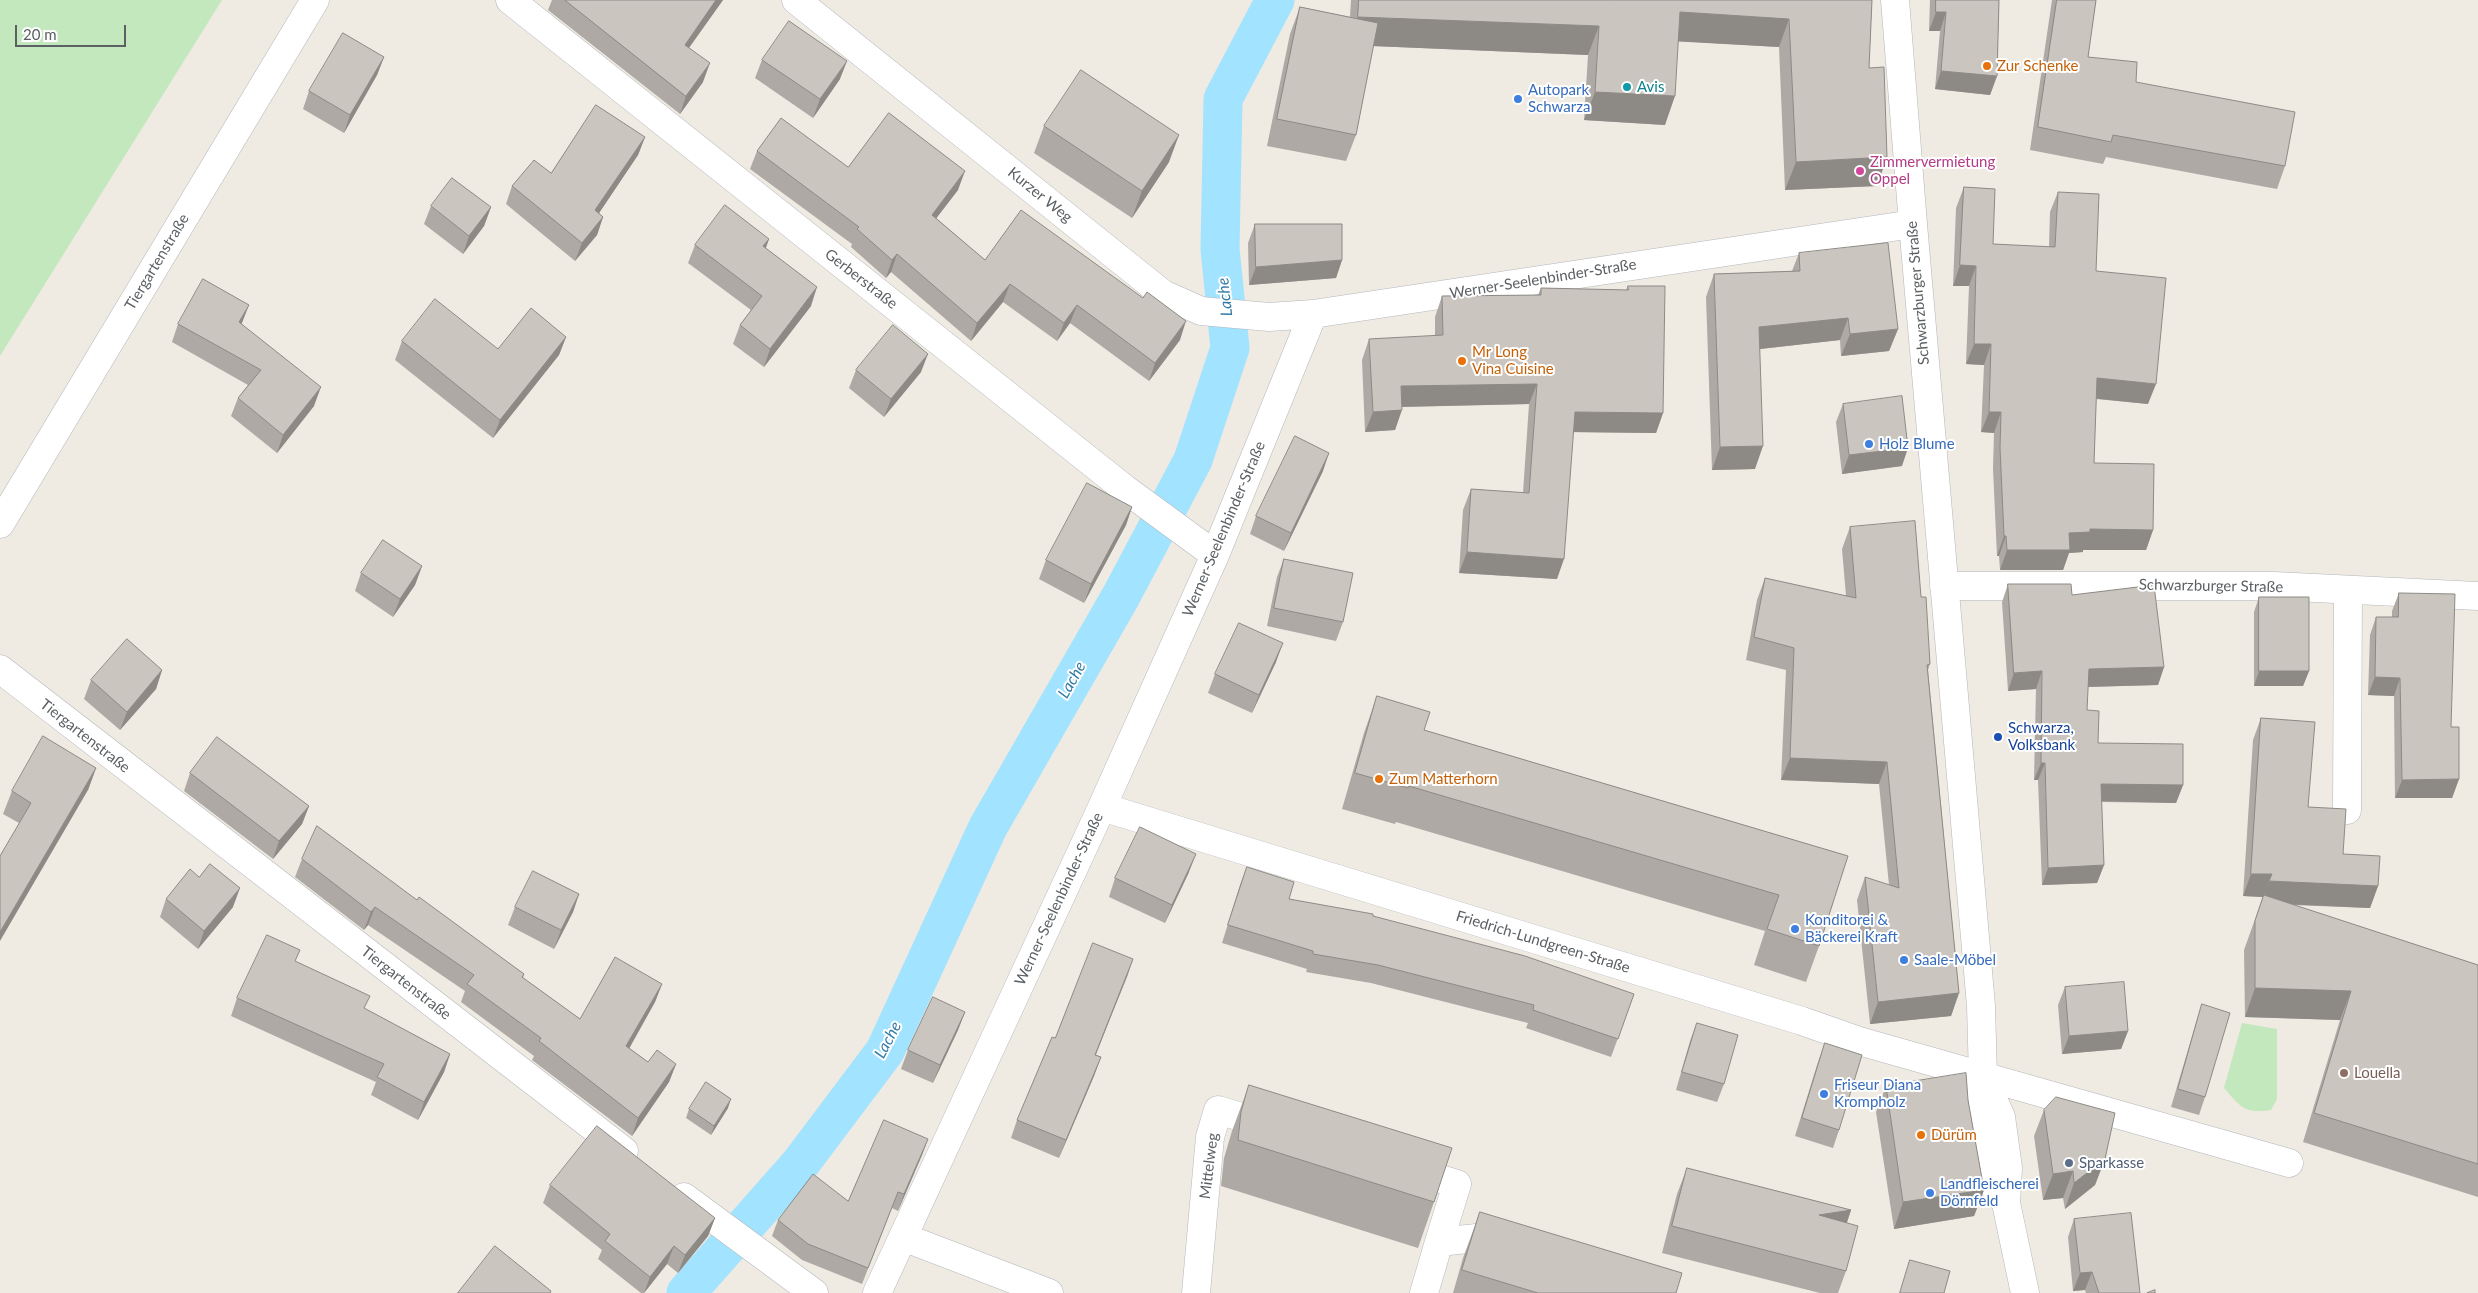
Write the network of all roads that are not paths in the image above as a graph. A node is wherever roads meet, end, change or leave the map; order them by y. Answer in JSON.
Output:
{"nodes":[{"id":1,"x":314,"y":0,"type":"edge"},
{"id":2,"x":510,"y":0,"type":"edge"},
{"id":3,"x":796,"y":0,"type":"edge"},
{"id":4,"x":1896,"y":0,"type":"edge"},
{"id":5,"x":1912,"y":224,"type":"junction"},
{"id":6,"x":1313,"y":314,"type":"junction"},
{"id":7,"x":0,"y":524,"type":"edge"},
{"id":8,"x":1215,"y":555,"type":"junction"},
{"id":9,"x":1944,"y":586,"type":"junction"},
{"id":10,"x":2348,"y":590,"type":"junction"},
{"id":11,"x":2478,"y":596,"type":"edge"},
{"id":12,"x":0,"y":668,"type":"edge"},
{"id":13,"x":1102,"y":807,"type":"junction"},
{"id":14,"x":2347,"y":810,"type":"edge"},
{"id":15,"x":1983,"y":1077,"type":"junction"},
{"id":16,"x":1295,"y":1134,"type":"edge"},
{"id":17,"x":1380,"y":1160,"type":"edge"},
{"id":18,"x":2290,"y":1163,"type":"dead end"},
{"id":19,"x":644,"y":1166,"type":"edge"},
{"id":20,"x":667,"y":1184,"type":"edge"},
{"id":21,"x":903,"y":1237,"type":"junction"},
{"id":22,"x":1439,"y":1242,"type":"junction"},
{"id":23,"x":1531,"y":1256,"type":"edge"},
{"id":24,"x":814,"y":1293,"type":"edge"},
{"id":25,"x":877,"y":1293,"type":"edge"},
{"id":26,"x":1049,"y":1293,"type":"edge"},
{"id":27,"x":1196,"y":1293,"type":"edge"},
{"id":28,"x":1424,"y":1293,"type":"edge"},
{"id":29,"x":2025,"y":1293,"type":"edge"}],
"edges":[{"from":1,"to":7,"type":"street","name":"Tiergartenstraße"},
{"from":2,"to":8,"type":"street","name":"Gerberstraße"},
{"from":3,"to":6,"type":"street","name":"Kurzer Weg"},
{"from":4,"to":5,"type":"street","name":"Schwarzburger Straße"},
{"from":5,"to":6,"type":"street","name":"Werner-Seelenbinder-Straße"},
{"from":5,"to":9,"type":"street","name":"Schwarzburger Straße"},
{"from":6,"to":8,"type":"street","name":"Werner-Seelenbinder-Straße"},
{"from":8,"to":13,"type":"street","name":"Werner-Seelenbinder-Straße"},
{"from":9,"to":10,"type":"street","name":"Schwarzburger Straße"},
{"from":9,"to":15,"type":"street","name":"Schwarzburger Straße"},
{"from":10,"to":11,"type":"street","name":"Schwarzburger Straße"},
{"from":10,"to":14,"type":"street"},
{"from":12,"to":19,"type":"street","name":"Tiergartenstraße"},
{"from":13,"to":15,"type":"street","name":"Friedrich-Lundgreen-Straße"},
{"from":13,"to":21,"type":"street","name":"Werner-Seelenbinder-Straße"},
{"from":15,"to":18,"type":"street","name":"Friedrich-Lundgreen-Straße"},
{"from":15,"to":29,"type":"street","name":"Schwarzburger Straße"},
{"from":16,"to":27,"type":"street","name":"Mittelweg"},
{"from":17,"to":22,"type":"street"},
{"from":20,"to":24,"type":"street"},
{"from":21,"to":25,"type":"street","name":"Werner-Seelenbinder-Straße"},
{"from":21,"to":26,"type":"street"},
{"from":22,"to":23,"type":"street"},
{"from":22,"to":28,"type":"street"}]}
